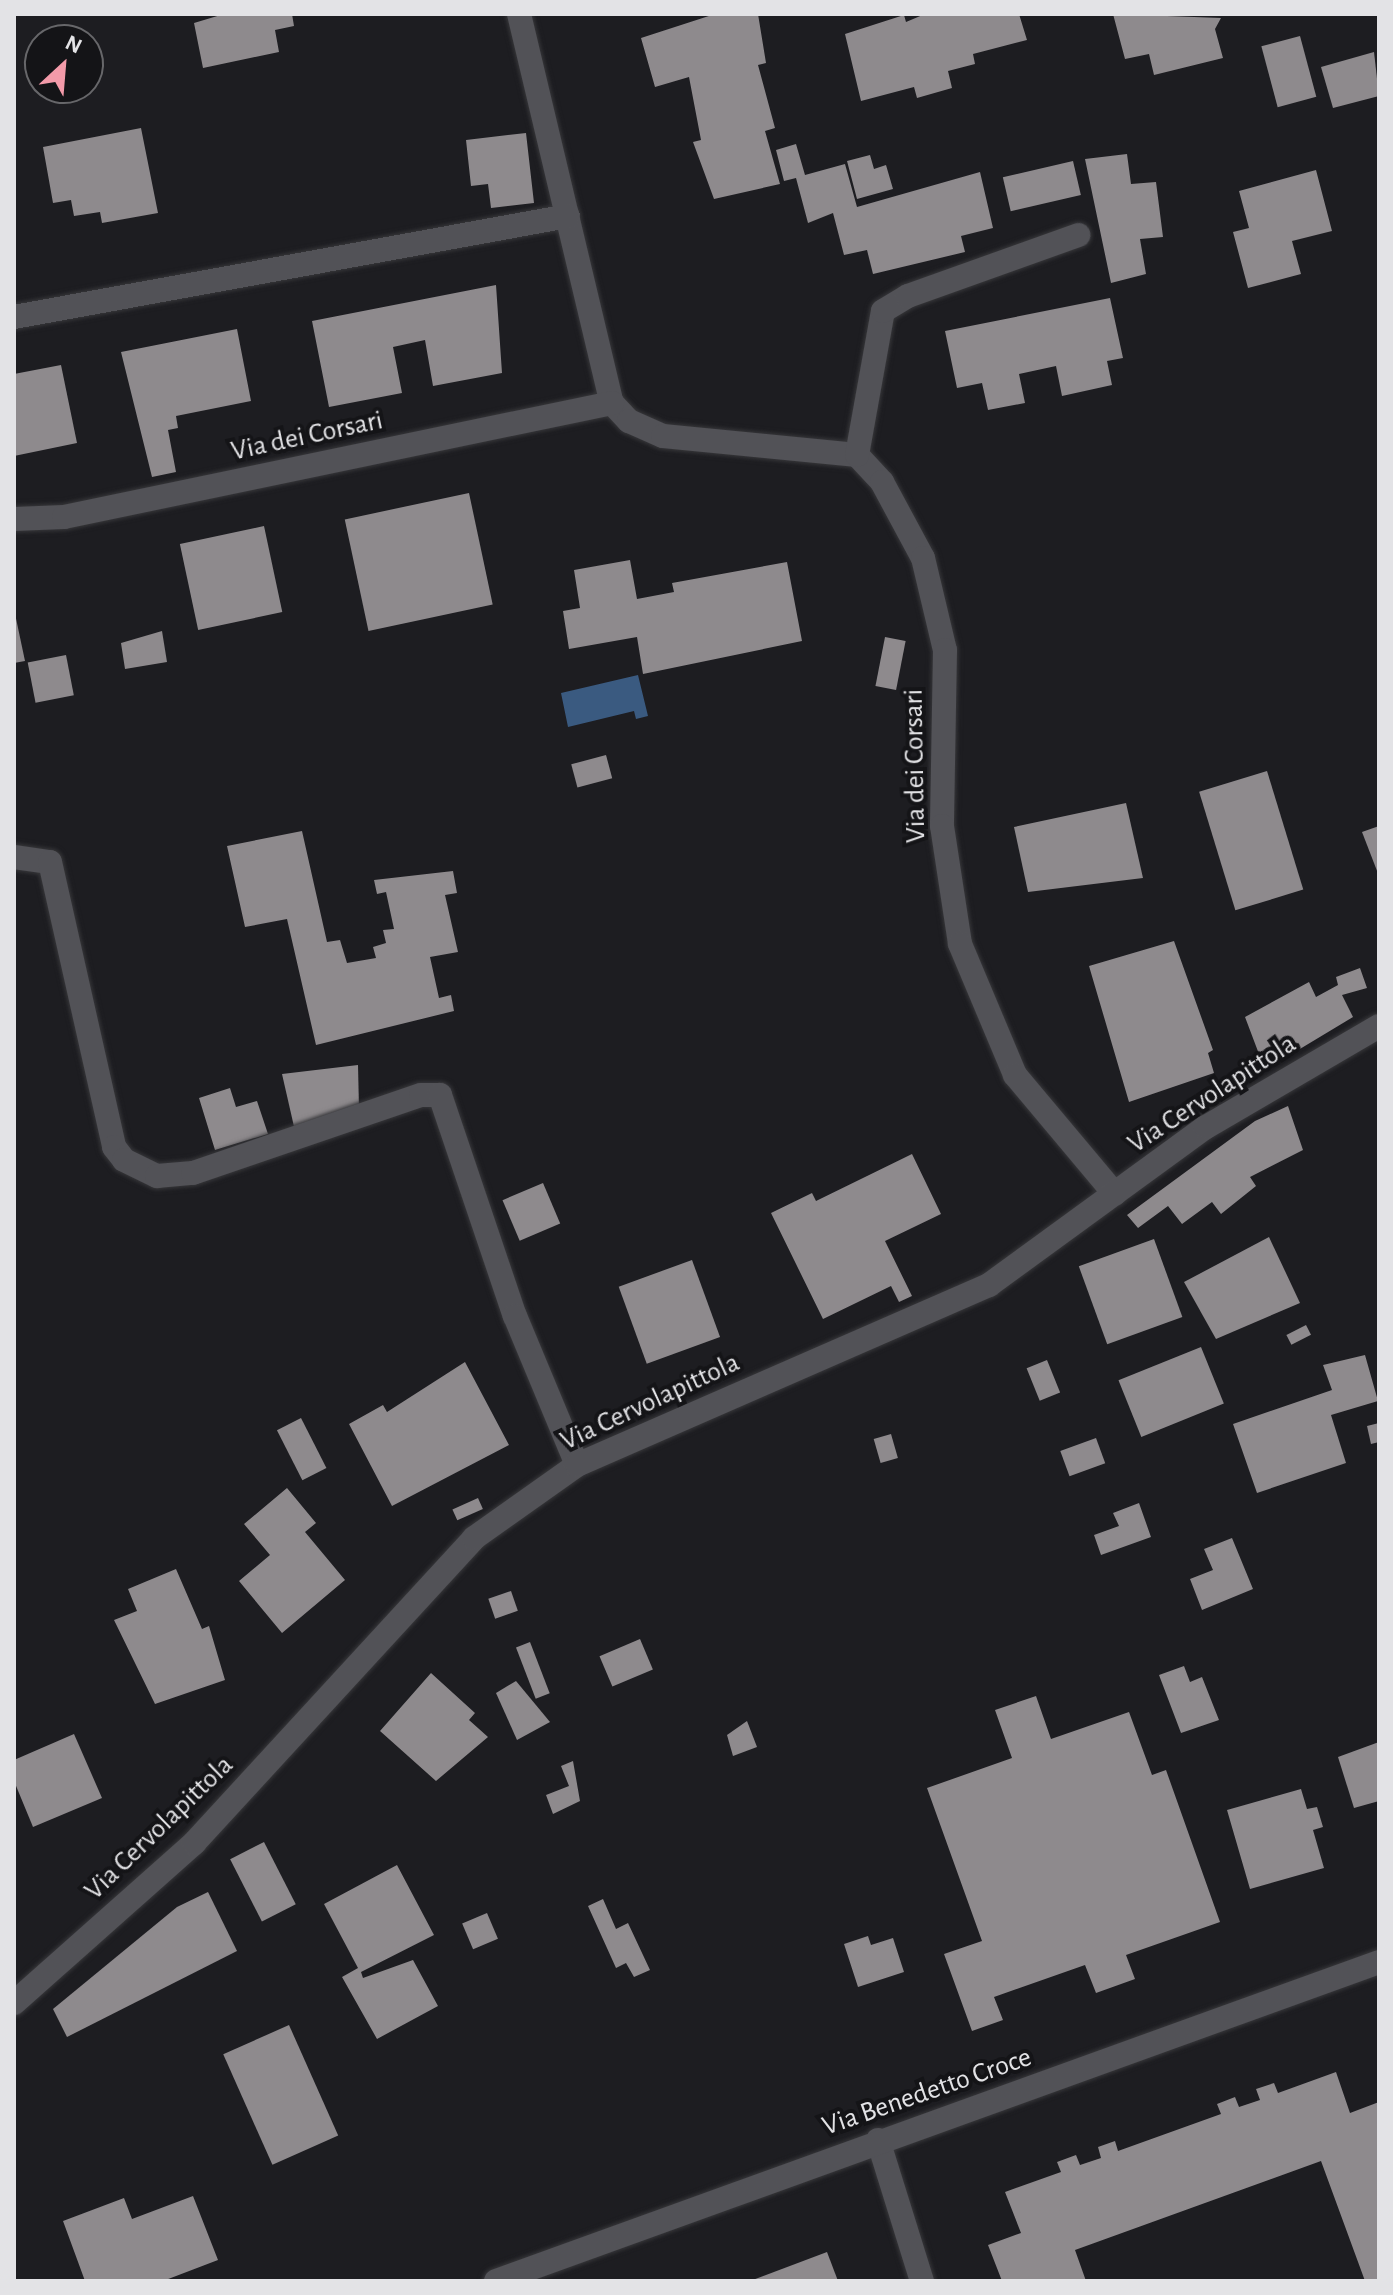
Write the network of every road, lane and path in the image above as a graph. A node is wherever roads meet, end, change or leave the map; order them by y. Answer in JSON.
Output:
{"nodes":[{"id":1,"x":519,"y":14,"type":"edge"},
{"id":2,"x":568,"y":216,"type":"junction"},
{"id":3,"x":1078,"y":235,"type":"dead end"},
{"id":4,"x":14,"y":317,"type":"edge"},
{"id":5,"x":612,"y":403,"type":"junction"},
{"id":6,"x":857,"y":455,"type":"junction"},
{"id":7,"x":14,"y":519,"type":"edge"},
{"id":8,"x":14,"y":857,"type":"edge"},
{"id":9,"x":1379,"y":1026,"type":"edge"},
{"id":10,"x":1115,"y":1194,"type":"junction"},
{"id":11,"x":577,"y":1465,"type":"junction"},
{"id":12,"x":1379,"y":1962,"type":"edge"},
{"id":13,"x":14,"y":2003,"type":"edge"},
{"id":14,"x":878,"y":2140,"type":"junction"},
{"id":15,"x":496,"y":2281,"type":"edge"},
{"id":16,"x":922,"y":2281,"type":"edge"}],
"edges":[{"from":1,"to":2,"type":"street"},
{"from":2,"to":4,"type":"street"},
{"from":2,"to":5,"type":"street"},
{"from":3,"to":6,"type":"street"},
{"from":5,"to":6,"type":"street"},
{"from":5,"to":7,"type":"street","name":"Via dei Corsari"},
{"from":6,"to":10,"type":"street","name":"Via dei Corsari"},
{"from":8,"to":11,"type":"street"},
{"from":9,"to":10,"type":"street","name":"Via Cervolapittola"},
{"from":10,"to":11,"type":"street","name":"Via Cervolapittola"},
{"from":11,"to":13,"type":"street","name":"Via Cervolapittola"},
{"from":12,"to":14,"type":"street","name":"Via Benedetto Croce"},
{"from":14,"to":15,"type":"street","name":"Via Benedetto Croce"},
{"from":14,"to":16,"type":"street"}]}
